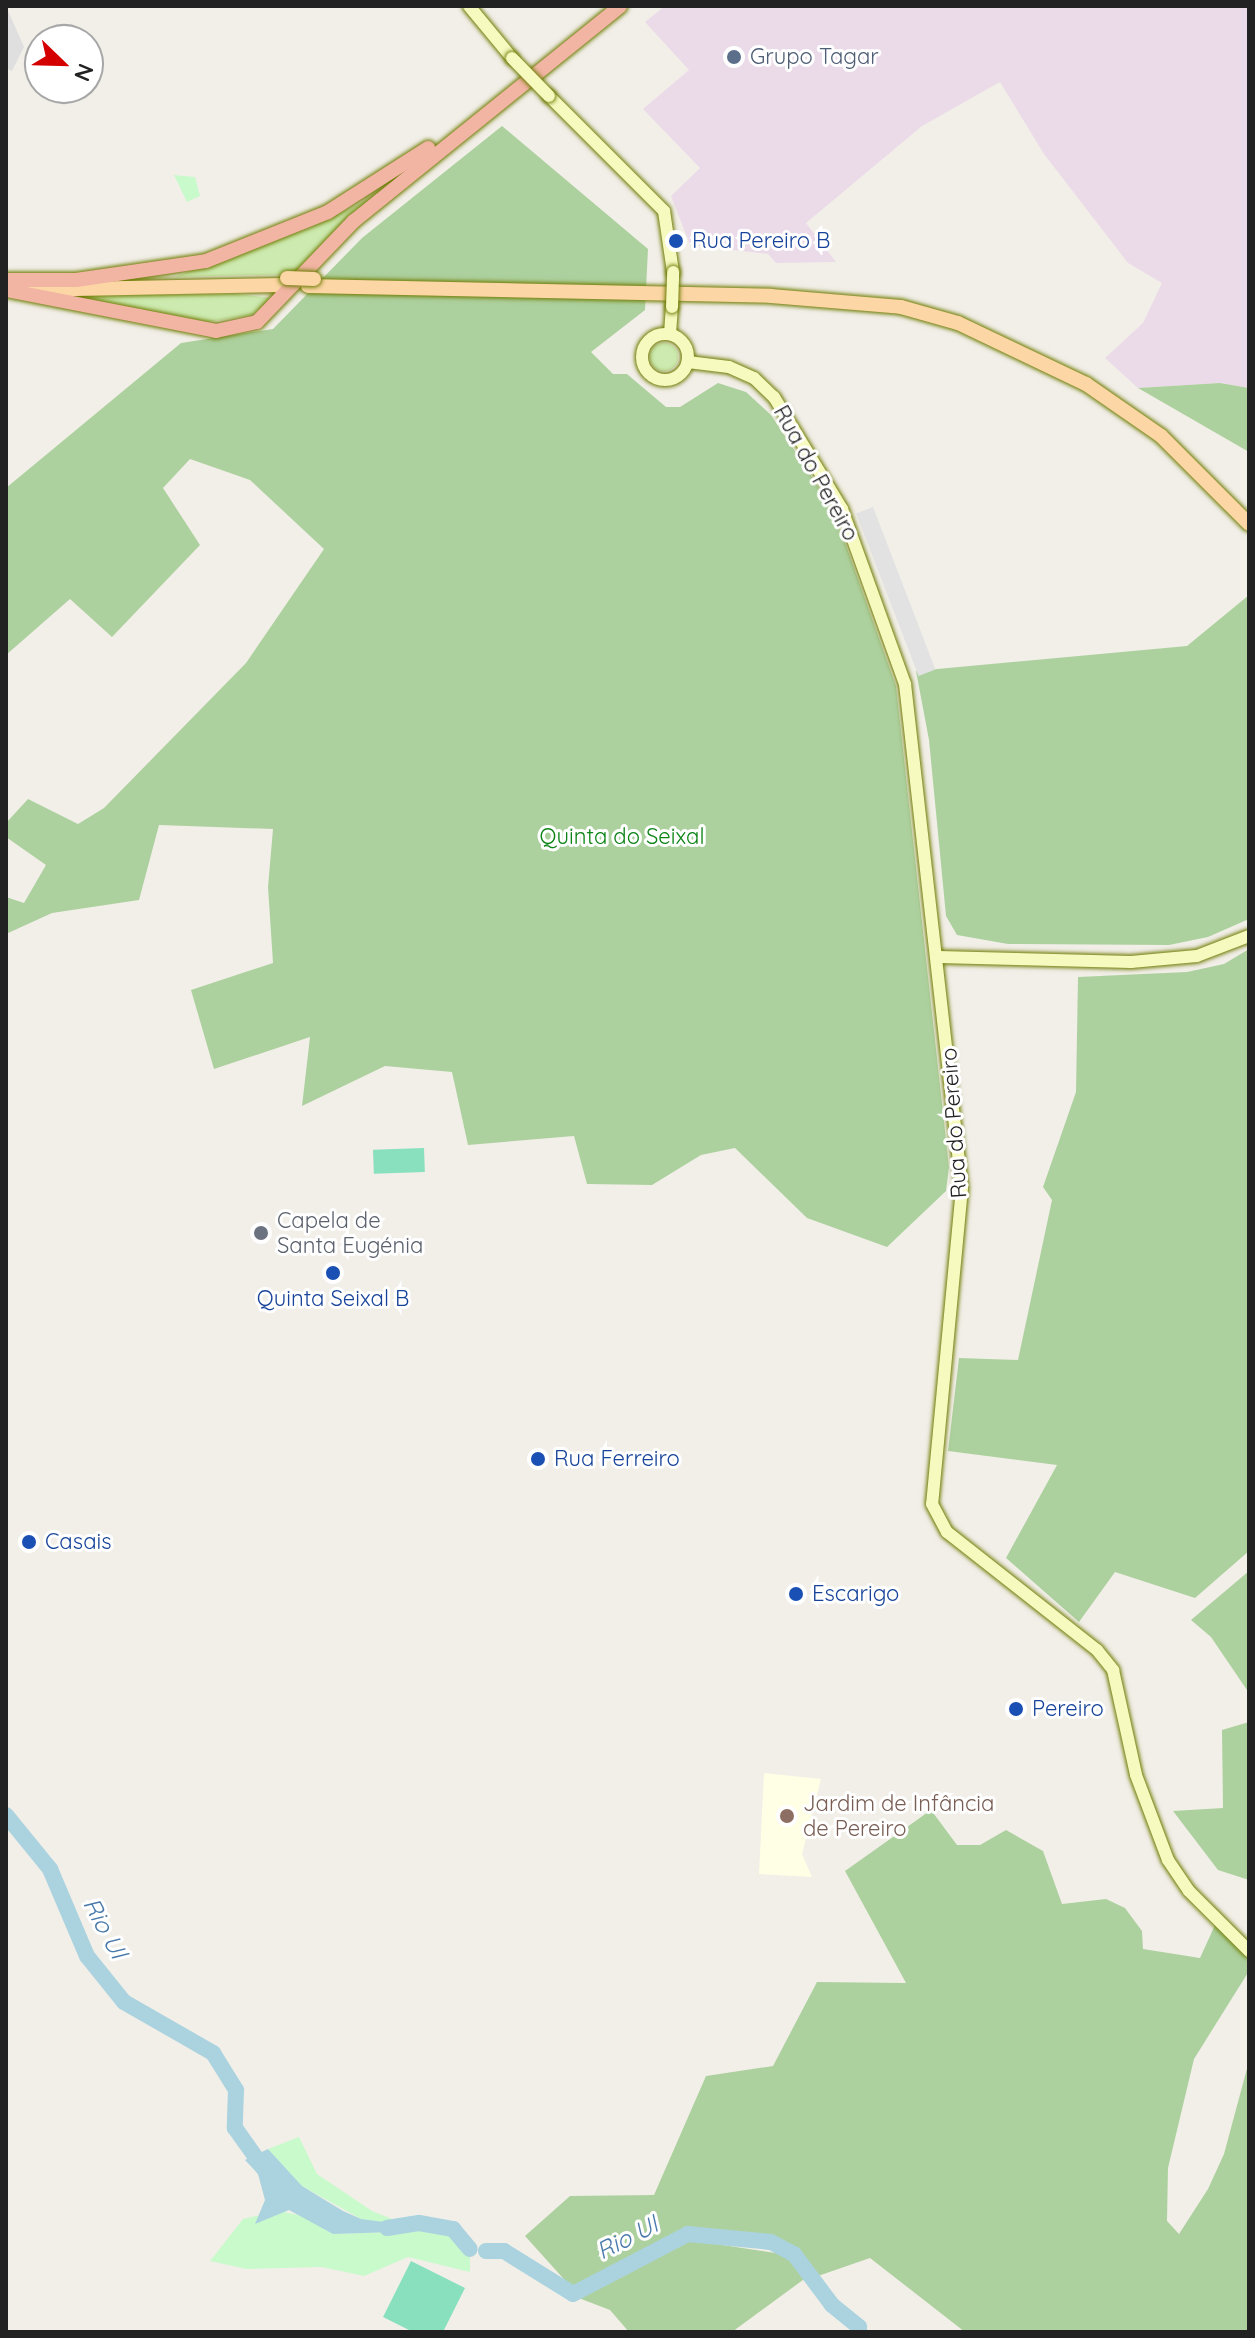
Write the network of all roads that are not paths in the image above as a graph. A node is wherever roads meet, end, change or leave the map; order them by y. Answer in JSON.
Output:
{"nodes":[{"id":1,"x":469,"y":6,"type":"edge"},
{"id":2,"x":610,"y":6,"type":"edge"},
{"id":3,"x":620,"y":6,"type":"edge"},
{"id":4,"x":76,"y":280,"type":"junction"},
{"id":5,"x":284,"y":282,"type":"junction"},
{"id":6,"x":311,"y":282,"type":"junction"},
{"id":7,"x":8,"y":287,"type":"edge"},
{"id":8,"x":670,"y":334,"type":"junction"},
{"id":9,"x":688,"y":362,"type":"junction"},
{"id":10,"x":1249,"y":510,"type":"edge"},
{"id":11,"x":1249,"y":524,"type":"edge"},
{"id":12,"x":1249,"y":936,"type":"edge"},
{"id":13,"x":939,"y":957,"type":"junction"},
{"id":14,"x":1249,"y":1951,"type":"edge"}],
"edges":[{"from":1,"to":8,"type":"main road","bridge":true},
{"from":2,"to":4,"type":"highway"},
{"from":3,"to":7,"type":"highway"},
{"from":4,"to":5,"type":"main road"},
{"from":4,"to":7,"type":"highway"},
{"from":5,"to":6,"type":"main road"},
{"from":5,"to":7,"type":"main road"},
{"from":6,"to":10,"type":"main road"},
{"from":6,"to":11,"type":"main road"},
{"from":8,"to":9,"type":"main road"},
{"from":8,"to":9,"type":"main road"},
{"from":9,"to":13,"type":"main road","name":"Rua do Pereiro"},
{"from":12,"to":13,"type":"main road"},
{"from":13,"to":14,"type":"main road","name":"Rua do Pereiro"}]}
